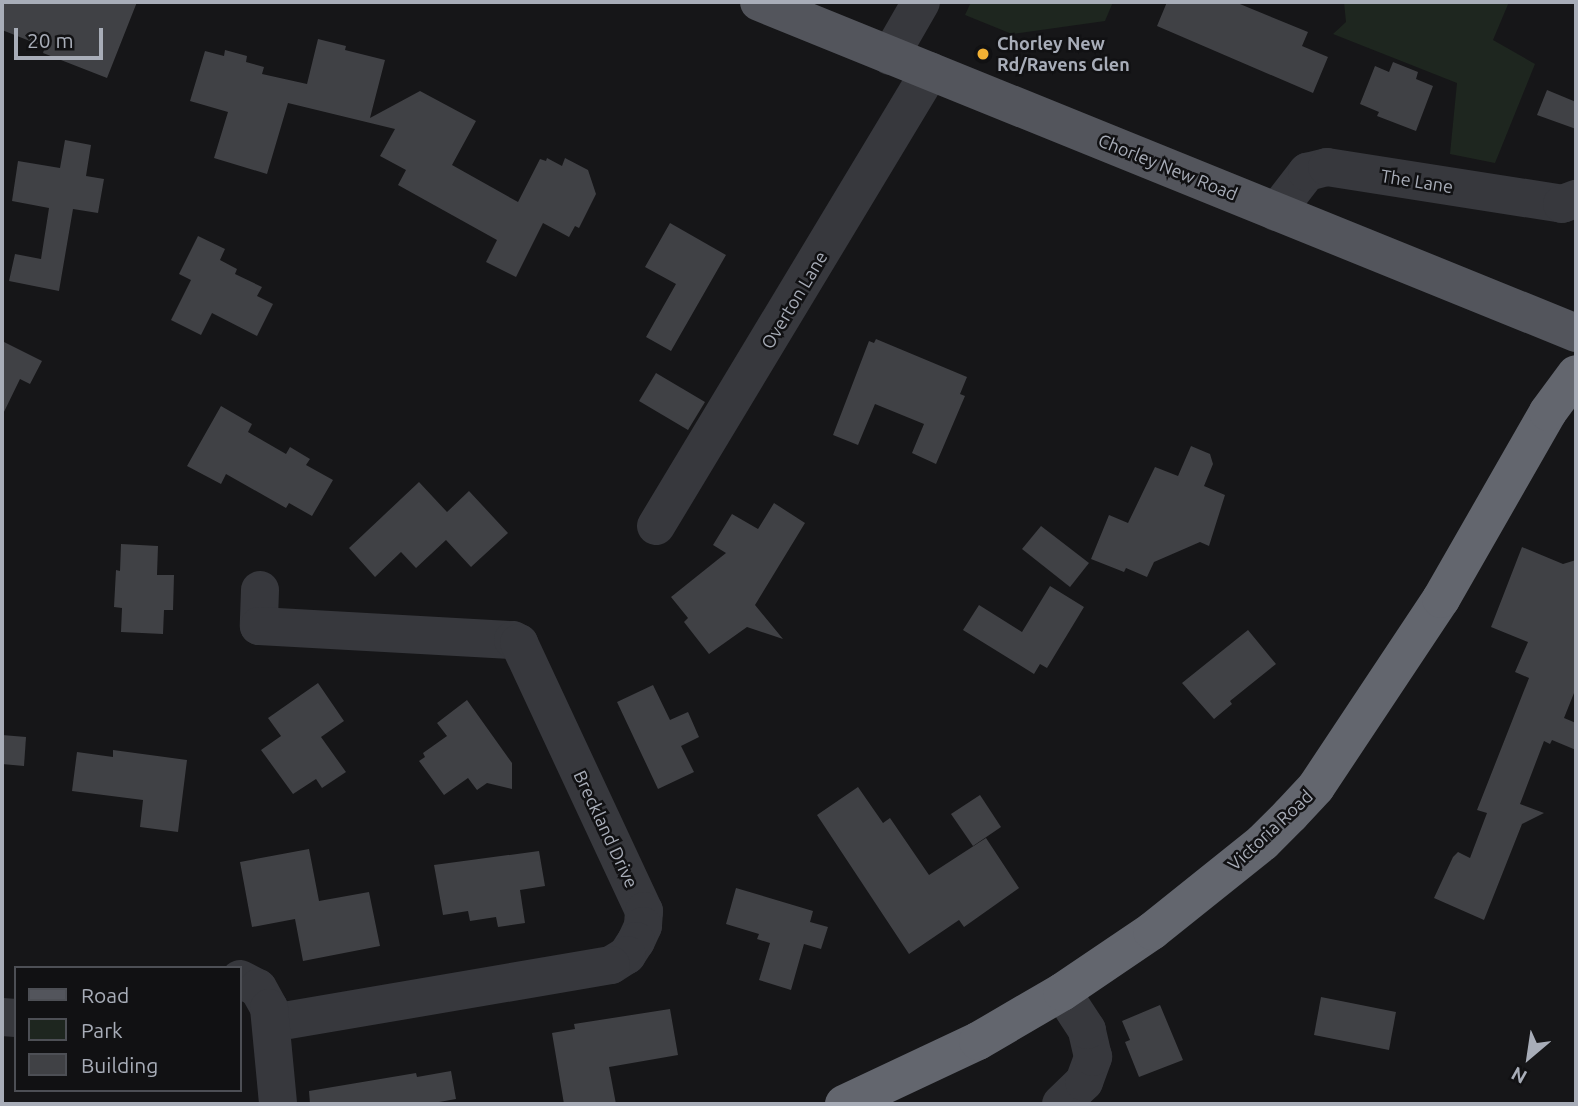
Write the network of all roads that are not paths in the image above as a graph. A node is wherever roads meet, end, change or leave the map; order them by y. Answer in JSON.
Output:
{"nodes":[{"id":1,"x":759,"y":2,"type":"edge"},
{"id":2,"x":921,"y":2,"type":"edge"},
{"id":3,"x":890,"y":56,"type":"junction"},
{"id":4,"x":930,"y":71,"type":"junction"},
{"id":5,"x":1576,"y":199,"type":"edge"},
{"id":6,"x":1276,"y":212,"type":"junction"},
{"id":7,"x":1576,"y":333,"type":"edge"},
{"id":8,"x":1576,"y":374,"type":"edge"},
{"id":9,"x":656,"y":526,"type":"dead end"},
{"id":10,"x":260,"y":590,"type":"dead end"},
{"id":11,"x":242,"y":980,"type":"edge"},
{"id":12,"x":1062,"y":992,"type":"junction"},
{"id":13,"x":271,"y":1023,"type":"junction"},
{"id":14,"x":278,"y":1104,"type":"edge"},
{"id":15,"x":844,"y":1104,"type":"edge"},
{"id":16,"x":1061,"y":1104,"type":"edge"}],
"edges":[{"from":1,"to":3,"type":"main road","name":"Chorley New Road"},
{"from":2,"to":3,"type":"street"},
{"from":3,"to":4,"type":"main road","name":"Chorley New Road"},
{"from":4,"to":6,"type":"main road","name":"Chorley New Road"},
{"from":4,"to":9,"type":"street","name":"Overton Lane"},
{"from":5,"to":6,"type":"street","name":"The Lane"},
{"from":6,"to":7,"type":"main road","name":"Chorley New Road"},
{"from":8,"to":12,"type":"highway","name":"Victoria Road"},
{"from":10,"to":13,"type":"street","name":"Breckland Drive"},
{"from":11,"to":13,"type":"street"},
{"from":12,"to":15,"type":"highway","name":"Victoria Road"},
{"from":12,"to":16,"type":"street"},
{"from":13,"to":14,"type":"street"}]}
